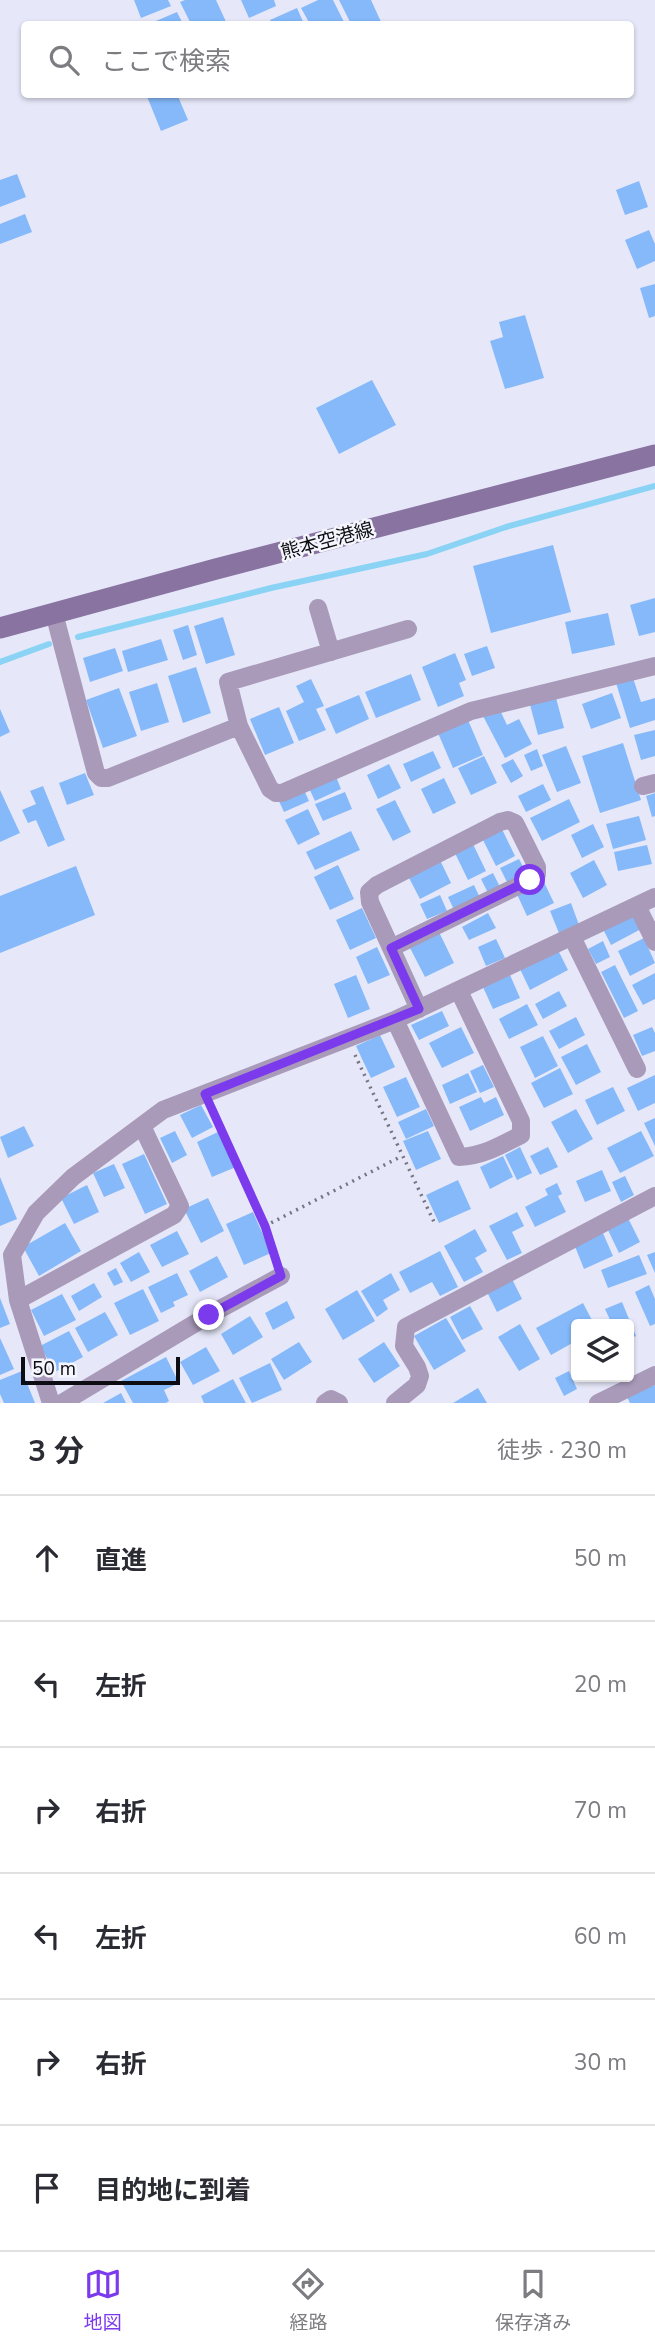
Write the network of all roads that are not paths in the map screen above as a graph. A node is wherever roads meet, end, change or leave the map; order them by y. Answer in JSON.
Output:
{"nodes":[{"id":1,"x":655,"y":454,"type":"edge"},
{"id":2,"x":318,"y":607,"type":"dead end"},
{"id":3,"x":54,"y":613,"type":"junction"},
{"id":4,"x":0,"y":628,"type":"edge"},
{"id":5,"x":408,"y":629,"type":"dead end"},
{"id":6,"x":331,"y":652,"type":"junction"},
{"id":7,"x":655,"y":666,"type":"edge"},
{"id":8,"x":239,"y":726,"type":"junction"},
{"id":9,"x":655,"y":897,"type":"edge"},
{"id":10,"x":637,"y":906,"type":"junction"},
{"id":11,"x":572,"y":937,"type":"junction"},
{"id":12,"x":655,"y":942,"type":"edge"},
{"id":13,"x":391,"y":948,"type":"junction"},
{"id":14,"x":459,"y":991,"type":"junction"},
{"id":15,"x":419,"y":1009,"type":"junction"},
{"id":16,"x":395,"y":1020,"type":"junction"},
{"id":17,"x":637,"y":1069,"type":"dead end"},
{"id":18,"x":142,"y":1126,"type":"junction"},
{"id":19,"x":655,"y":1196,"type":"edge"},
{"id":20,"x":281,"y":1276,"type":"road end"},
{"id":21,"x":18,"y":1300,"type":"junction"},
{"id":22,"x":655,"y":1376,"type":"edge"},
{"id":23,"x":51,"y":1403,"type":"edge"},
{"id":24,"x":62,"y":1403,"type":"edge"},
{"id":25,"x":325,"y":1403,"type":"edge"},
{"id":26,"x":339,"y":1403,"type":"edge"},
{"id":27,"x":395,"y":1403,"type":"edge"},
{"id":28,"x":598,"y":1403,"type":"edge"}],
"edges":[{"from":1,"to":3,"type":"main road","name":"熊本空港線"},
{"from":2,"to":6,"type":"street"},
{"from":3,"to":4,"type":"main road","name":"熊本空港線"},
{"from":3,"to":8,"type":"street"},
{"from":5,"to":6,"type":"street"},
{"from":6,"to":8,"type":"street"},
{"from":7,"to":8,"type":"street"},
{"from":9,"to":10,"type":"street"},
{"from":10,"to":11,"type":"street"},
{"from":10,"to":12,"type":"street"},
{"from":11,"to":14,"type":"street"},
{"from":11,"to":17,"type":"street"},
{"from":13,"to":13,"type":"street"},
{"from":13,"to":15,"type":"street"},
{"from":14,"to":15,"type":"street"},
{"from":14,"to":16,"type":"street"},
{"from":15,"to":16,"type":"street"},
{"from":16,"to":18,"type":"street"},
{"from":18,"to":21,"type":"street"},
{"from":18,"to":21,"type":"street"},
{"from":19,"to":27,"type":"street"},
{"from":20,"to":24,"type":"street"},
{"from":21,"to":23,"type":"street"},
{"from":22,"to":28,"type":"street"},
{"from":25,"to":26,"type":"street"}]}
